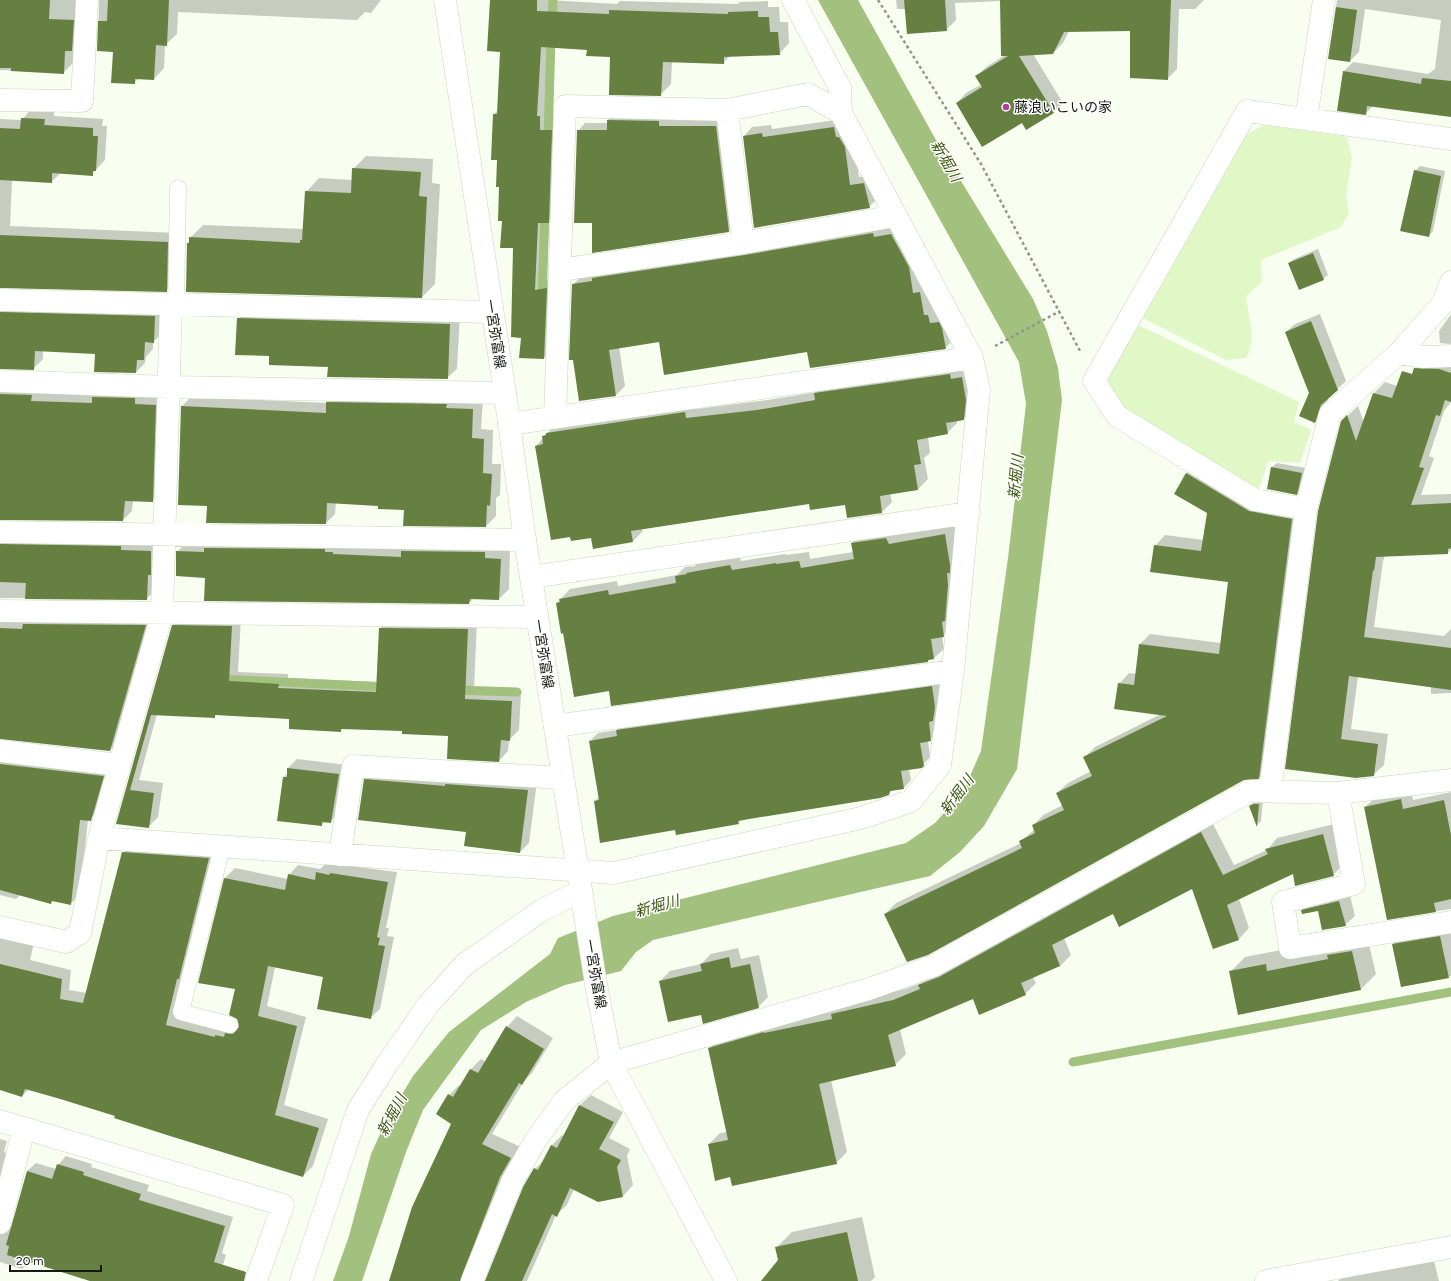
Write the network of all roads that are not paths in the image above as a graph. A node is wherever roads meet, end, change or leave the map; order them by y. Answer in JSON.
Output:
{"nodes":[{"id":1,"x":87,"y":0,"type":"edge"},
{"id":2,"x":445,"y":0,"type":"edge"},
{"id":3,"x":793,"y":0,"type":"edge"},
{"id":4,"x":1324,"y":0,"type":"edge"},
{"id":5,"x":0,"y":100,"type":"edge"},
{"id":6,"x":727,"y":110,"type":"junction"},
{"id":7,"x":841,"y":113,"type":"junction"},
{"id":8,"x":1306,"y":120,"type":"junction"},
{"id":9,"x":1451,"y":139,"type":"edge"},
{"id":10,"x":178,"y":188,"type":"dead end"},
{"id":11,"x":895,"y":216,"type":"junction"},
{"id":12,"x":743,"y":243,"type":"junction"},
{"id":13,"x":560,"y":270,"type":"junction"},
{"id":14,"x":1451,"y":282,"type":"edge"},
{"id":15,"x":0,"y":300,"type":"edge"},
{"id":16,"x":174,"y":304,"type":"junction"},
{"id":17,"x":492,"y":312,"type":"junction"},
{"id":18,"x":981,"y":353,"type":"junction"},
{"id":19,"x":1399,"y":353,"type":"junction"},
{"id":20,"x":1451,"y":356,"type":"edge"},
{"id":21,"x":0,"y":381,"type":"edge"},
{"id":22,"x":169,"y":387,"type":"junction"},
{"id":23,"x":505,"y":393,"type":"junction"},
{"id":24,"x":555,"y":418,"type":"junction"},
{"id":25,"x":509,"y":424,"type":"junction"},
{"id":26,"x":1306,"y":509,"type":"junction"},
{"id":27,"x":969,"y":513,"type":"junction"},
{"id":28,"x":0,"y":532,"type":"edge"},
{"id":29,"x":164,"y":536,"type":"junction"},
{"id":30,"x":525,"y":540,"type":"junction"},
{"id":31,"x":531,"y":577,"type":"junction"},
{"id":32,"x":0,"y":611,"type":"edge"},
{"id":33,"x":162,"y":614,"type":"junction"},
{"id":34,"x":538,"y":617,"type":"junction"},
{"id":35,"x":953,"y":671,"type":"junction"},
{"id":36,"x":555,"y":726,"type":"junction"},
{"id":37,"x":0,"y":751,"type":"edge"},
{"id":38,"x":119,"y":765,"type":"junction"},
{"id":39,"x":563,"y":778,"type":"junction"},
{"id":40,"x":1451,"y":780,"type":"edge"},
{"id":41,"x":1270,"y":791,"type":"junction"},
{"id":42,"x":1338,"y":793,"type":"junction"},
{"id":43,"x":99,"y":838,"type":"junction"},
{"id":44,"x":222,"y":847,"type":"junction"},
{"id":45,"x":340,"y":855,"type":"junction"},
{"id":46,"x":581,"y":890,"type":"junction"},
{"id":47,"x":1451,"y":922,"type":"edge"},
{"id":48,"x":0,"y":927,"type":"edge"},
{"id":49,"x":230,"y":1026,"type":"dead end"},
{"id":50,"x":611,"y":1064,"type":"junction"},
{"id":51,"x":0,"y":1121,"type":"edge"},
{"id":52,"x":24,"y":1128,"type":"junction"},
{"id":53,"x":0,"y":1223,"type":"edge"},
{"id":54,"x":1451,"y":1247,"type":"edge"},
{"id":55,"x":256,"y":1281,"type":"edge"},
{"id":56,"x":301,"y":1281,"type":"edge"},
{"id":57,"x":472,"y":1281,"type":"edge"},
{"id":58,"x":726,"y":1281,"type":"edge"},
{"id":59,"x":1266,"y":1281,"type":"edge"}],
"edges":[{"from":1,"to":5,"type":"street"},
{"from":2,"to":17,"type":"street","name":"一宮弥富線"},
{"from":3,"to":7,"type":"street"},
{"from":4,"to":8,"type":"street"},
{"from":6,"to":7,"type":"street"},
{"from":6,"to":12,"type":"street"},
{"from":6,"to":13,"type":"street"},
{"from":7,"to":11,"type":"street"},
{"from":8,"to":9,"type":"street"},
{"from":8,"to":26,"type":"street"},
{"from":10,"to":16,"type":"lane"},
{"from":11,"to":12,"type":"street"},
{"from":11,"to":18,"type":"street"},
{"from":12,"to":13,"type":"street"},
{"from":13,"to":24,"type":"street"},
{"from":14,"to":19,"type":"street"},
{"from":15,"to":16,"type":"street"},
{"from":16,"to":17,"type":"street"},
{"from":16,"to":22,"type":"street"},
{"from":17,"to":23,"type":"street","name":"一宮弥富線"},
{"from":18,"to":24,"type":"street"},
{"from":18,"to":27,"type":"street"},
{"from":19,"to":20,"type":"street"},
{"from":19,"to":26,"type":"street"},
{"from":21,"to":22,"type":"street"},
{"from":22,"to":23,"type":"street"},
{"from":22,"to":29,"type":"street"},
{"from":23,"to":25,"type":"street","name":"一宮弥富線"},
{"from":24,"to":25,"type":"street"},
{"from":25,"to":30,"type":"street","name":"一宮弥富線"},
{"from":26,"to":41,"type":"street"},
{"from":27,"to":31,"type":"street"},
{"from":27,"to":35,"type":"street"},
{"from":28,"to":29,"type":"street"},
{"from":29,"to":30,"type":"street"},
{"from":29,"to":33,"type":"street"},
{"from":30,"to":31,"type":"street","name":"一宮弥富線"},
{"from":31,"to":34,"type":"street","name":"一宮弥富線"},
{"from":32,"to":33,"type":"street"},
{"from":33,"to":34,"type":"street"},
{"from":33,"to":38,"type":"street"},
{"from":34,"to":36,"type":"street","name":"一宮弥富線"},
{"from":35,"to":36,"type":"street"},
{"from":35,"to":46,"type":"street"},
{"from":36,"to":39,"type":"street","name":"一宮弥富線"},
{"from":37,"to":38,"type":"street"},
{"from":38,"to":43,"type":"street"},
{"from":39,"to":45,"type":"street"},
{"from":39,"to":46,"type":"street","name":"一宮弥富線"},
{"from":40,"to":42,"type":"street"},
{"from":41,"to":42,"type":"street"},
{"from":41,"to":50,"type":"street"},
{"from":42,"to":47,"type":"street"},
{"from":43,"to":44,"type":"street"},
{"from":43,"to":48,"type":"street"},
{"from":44,"to":45,"type":"street"},
{"from":44,"to":49,"type":"lane"},
{"from":45,"to":46,"type":"street"},
{"from":46,"to":50,"type":"street","name":"一宮弥富線"},
{"from":46,"to":56,"type":"street"},
{"from":50,"to":57,"type":"street"},
{"from":50,"to":58,"type":"street","name":"一宮弥富線"},
{"from":51,"to":52,"type":"street"},
{"from":52,"to":53,"type":"street"},
{"from":52,"to":55,"type":"street"},
{"from":54,"to":59,"type":"street"}]}
